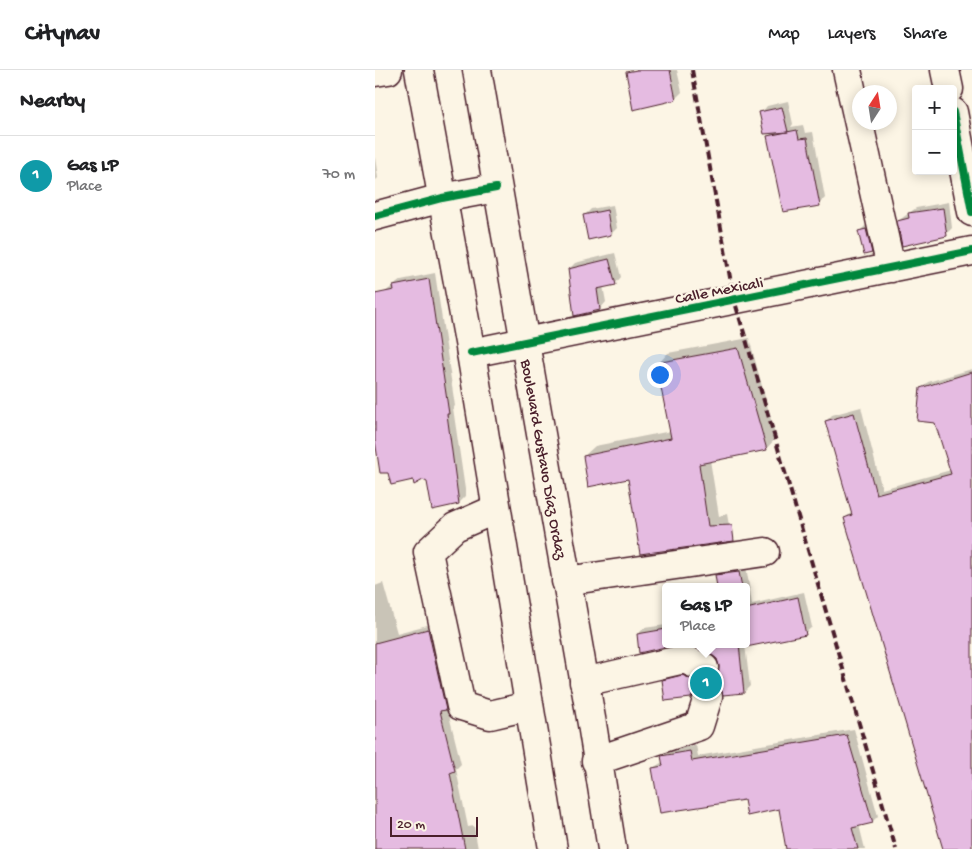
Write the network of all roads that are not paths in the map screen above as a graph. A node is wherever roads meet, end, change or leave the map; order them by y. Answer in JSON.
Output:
{"nodes":[{"id":1,"x":388,"y":70,"type":"edge"},
{"id":2,"x":419,"y":70,"type":"edge"},
{"id":3,"x":477,"y":70,"type":"edge"},
{"id":4,"x":847,"y":70,"type":"edge"},
{"id":5,"x":945,"y":70,"type":"edge"},
{"id":6,"x":375,"y":72,"type":"edge"},
{"id":7,"x":948,"y":85,"type":"edge"},
{"id":8,"x":956,"y":130,"type":"edge"},
{"id":9,"x":496,"y":188,"type":"junction"},
{"id":10,"x":442,"y":198,"type":"junction"},
{"id":11,"x":972,"y":212,"type":"edge"},
{"id":12,"x":375,"y":216,"type":"edge"},
{"id":13,"x":972,"y":251,"type":"edge"},
{"id":14,"x":891,"y":268,"type":"junction"},
{"id":15,"x":525,"y":341,"type":"junction"},
{"id":16,"x":471,"y":353,"type":"junction"},
{"id":17,"x":496,"y":509,"type":"junction"},
{"id":18,"x":765,"y":552,"type":"dead end"},
{"id":19,"x":566,"y":581,"type":"junction"},
{"id":20,"x":704,"y":668,"type":"dead end"},
{"id":21,"x":584,"y":682,"type":"junction"},
{"id":22,"x":708,"y":697,"type":"dead end"},
{"id":23,"x":529,"y":706,"type":"junction"},
{"id":24,"x":597,"y":762,"type":"junction"},
{"id":25,"x":553,"y":849,"type":"edge"},
{"id":26,"x":611,"y":849,"type":"edge"}],
"edges":[{"from":1,"to":6,"type":"main road"},
{"from":2,"to":10,"type":"main road"},
{"from":3,"to":9,"type":"main road","name":"Boulevard Gustavo Díaz Ordaz"},
{"from":4,"to":14,"type":"main road"},
{"from":5,"to":7,"type":"main road"},
{"from":8,"to":11,"type":"main road"},
{"from":9,"to":10,"type":"main road"},
{"from":9,"to":15,"type":"main road","name":"Boulevard Gustavo Díaz Ordaz"},
{"from":10,"to":12,"type":"main road"},
{"from":10,"to":16,"type":"main road"},
{"from":13,"to":14,"type":"main road","name":"Calle Mexicali"},
{"from":14,"to":15,"type":"main road","name":"Calle Mexicali"},
{"from":15,"to":16,"type":"main road","name":"Calle Mexicali"},
{"from":15,"to":19,"type":"main road","name":"Boulevard Gustavo Díaz Ordaz"},
{"from":16,"to":17,"type":"main road"},
{"from":17,"to":23,"type":"main road"},
{"from":17,"to":23,"type":"main road"},
{"from":18,"to":19,"type":"main road"},
{"from":19,"to":21,"type":"main road","name":"Boulevard Gustavo Díaz Ordaz"},
{"from":20,"to":21,"type":"main road"},
{"from":21,"to":24,"type":"main road","name":"Boulevard Gustavo Díaz Ordaz"},
{"from":22,"to":24,"type":"main road"},
{"from":23,"to":25,"type":"main road"},
{"from":24,"to":26,"type":"main road","name":"Boulevard Gustavo Díaz Ordaz"}]}
